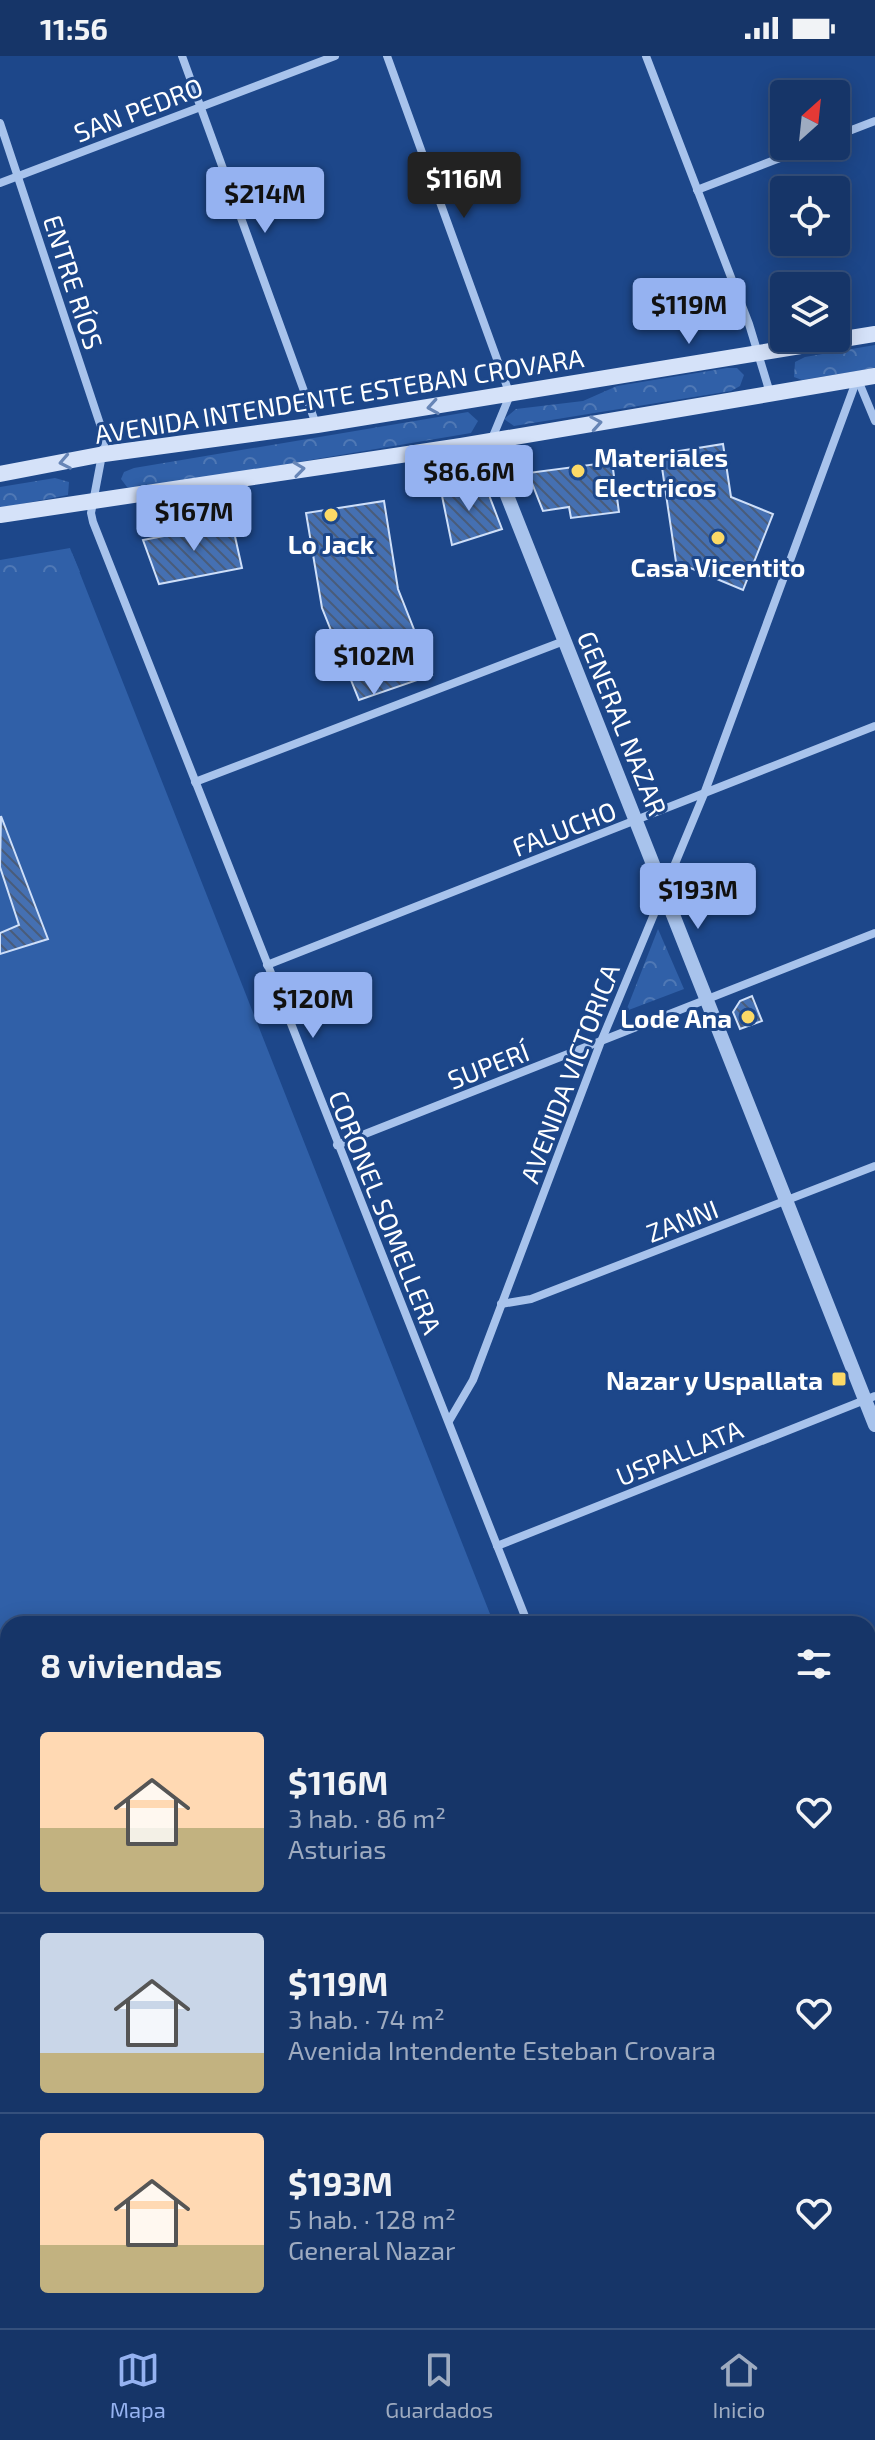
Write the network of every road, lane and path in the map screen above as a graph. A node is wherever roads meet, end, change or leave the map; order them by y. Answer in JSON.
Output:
{"nodes":[{"id":1,"x":182,"y":56,"type":"edge"},
{"id":2,"x":335,"y":56,"type":"edge"},
{"id":3,"x":387,"y":56,"type":"edge"},
{"id":4,"x":646,"y":56,"type":"edge"},
{"id":5,"x":201,"y":106,"type":"junction"},
{"id":6,"x":875,"y":121,"type":"edge"},
{"id":7,"x":0,"y":123,"type":"edge"},
{"id":8,"x":850,"y":131,"type":"edge"},
{"id":9,"x":775,"y":160,"type":"edge"},
{"id":10,"x":19,"y":176,"type":"junction"},
{"id":11,"x":0,"y":183,"type":"edge"},
{"id":12,"x":697,"y":190,"type":"junction"},
{"id":13,"x":875,"y":334,"type":"edge"},
{"id":14,"x":759,"y":355,"type":"junction"},
{"id":15,"x":875,"y":376,"type":"edge"},
{"id":16,"x":858,"y":379,"type":"junction"},
{"id":17,"x":770,"y":394,"type":"junction"},
{"id":18,"x":510,"y":395,"type":"junction"},
{"id":19,"x":875,"y":421,"type":"edge"},
{"id":20,"x":317,"y":425,"type":"junction"},
{"id":21,"x":491,"y":441,"type":"junction"},
{"id":22,"x":104,"y":454,"type":"junction"},
{"id":23,"x":0,"y":474,"type":"edge"},
{"id":24,"x":93,"y":499,"type":"junction"},
{"id":25,"x":0,"y":515,"type":"edge"},
{"id":26,"x":564,"y":641,"type":"junction"},
{"id":27,"x":875,"y":726,"type":"edge"},
{"id":28,"x":195,"y":782,"type":"junction"},
{"id":29,"x":704,"y":794,"type":"junction"},
{"id":30,"x":636,"y":822,"type":"junction"},
{"id":31,"x":662,"y":892,"type":"junction"},
{"id":32,"x":875,"y":933,"type":"edge"},
{"id":33,"x":267,"y":965,"type":"junction"},
{"id":34,"x":705,"y":1002,"type":"junction"},
{"id":35,"x":600,"y":1044,"type":"junction"},
{"id":36,"x":337,"y":1145,"type":"junction"},
{"id":37,"x":875,"y":1166,"type":"edge"},
{"id":38,"x":786,"y":1202,"type":"junction"},
{"id":39,"x":501,"y":1304,"type":"junction"},
{"id":40,"x":870,"y":1398,"type":"edge"},
{"id":41,"x":449,"y":1421,"type":"junction"},
{"id":42,"x":875,"y":1425,"type":"edge"},
{"id":43,"x":497,"y":1546,"type":"junction"},
{"id":44,"x":525,"y":1616,"type":"edge"}],
"edges":[{"from":1,"to":5,"type":"street"},
{"from":2,"to":5,"type":"street","name":"SAN PEDRO"},
{"from":3,"to":18,"type":"street"},
{"from":4,"to":12,"type":"street"},
{"from":5,"to":10,"type":"street","name":"SAN PEDRO"},
{"from":5,"to":20,"type":"street"},
{"from":6,"to":8,"type":"street"},
{"from":7,"to":10,"type":"street","name":"ENTRE RÍOS"},
{"from":9,"to":12,"type":"street"},
{"from":10,"to":11,"type":"street","name":"SAN PEDRO"},
{"from":10,"to":22,"type":"street","name":"ENTRE RÍOS"},
{"from":12,"to":14,"type":"street"},
{"from":13,"to":14,"type":"main road","name":"AVENIDA INTENDENTE ESTEBAN CROVARA"},
{"from":14,"to":17,"type":"street"},
{"from":14,"to":18,"type":"main road","name":"AVENIDA INTENDENTE ESTEBAN CROVARA"},
{"from":15,"to":16,"type":"main road"},
{"from":16,"to":17,"type":"main road"},
{"from":16,"to":19,"type":"street"},
{"from":16,"to":29,"type":"street","name":"AVENIDA VICTORICA"},
{"from":21,"to":17,"type":"main road","one_way":true},
{"from":18,"to":20,"type":"main road","name":"AVENIDA INTENDENTE ESTEBAN CROVARA","one_way":true},
{"from":18,"to":21,"type":"street"},
{"from":20,"to":22,"type":"main road","name":"AVENIDA INTENDENTE ESTEBAN CROVARA"},
{"from":24,"to":21,"type":"main road","one_way":true},
{"from":21,"to":26,"type":"street","name":"GENERAL NAZAR"},
{"from":22,"to":23,"type":"main road","name":"AVENIDA INTENDENTE ESTEBAN CROVARA","one_way":true},
{"from":22,"to":24,"type":"street","name":"CORONEL SOMELLERA"},
{"from":24,"to":25,"type":"main road"},
{"from":24,"to":28,"type":"street","name":"CORONEL SOMELLERA"},
{"from":26,"to":28,"type":"street"},
{"from":26,"to":30,"type":"street","name":"GENERAL NAZAR"},
{"from":27,"to":29,"type":"street","name":"FALUCHO"},
{"from":28,"to":33,"type":"street","name":"CORONEL SOMELLERA"},
{"from":29,"to":30,"type":"street","name":"FALUCHO"},
{"from":29,"to":31,"type":"street","name":"AVENIDA VICTORICA"},
{"from":30,"to":31,"type":"street","name":"GENERAL NAZAR"},
{"from":30,"to":33,"type":"street","name":"FALUCHO"},
{"from":31,"to":34,"type":"street","name":"GENERAL NAZAR"},
{"from":31,"to":35,"type":"street","name":"AVENIDA VICTORICA"},
{"from":32,"to":34,"type":"street","name":"SUPERÍ"},
{"from":33,"to":36,"type":"street","name":"CORONEL SOMELLERA"},
{"from":34,"to":35,"type":"street","name":"SUPERÍ"},
{"from":34,"to":38,"type":"street","name":"GENERAL NAZAR"},
{"from":35,"to":36,"type":"street","name":"SUPERÍ"},
{"from":35,"to":39,"type":"street","name":"AVENIDA VICTORICA"},
{"from":36,"to":41,"type":"street","name":"CORONEL SOMELLERA"},
{"from":37,"to":38,"type":"street","name":"ZANNI"},
{"from":38,"to":39,"type":"street","name":"ZANNI"},
{"from":38,"to":40,"type":"street","name":"GENERAL NAZAR"},
{"from":39,"to":41,"type":"street","name":"AVENIDA VICTORICA"},
{"from":40,"to":42,"type":"street","name":"GENERAL NAZAR"},
{"from":40,"to":43,"type":"street","name":"USPALLATA"},
{"from":41,"to":43,"type":"street","name":"CORONEL SOMELLERA"},
{"from":43,"to":44,"type":"street","name":"CORONEL SOMELLERA"}]}
